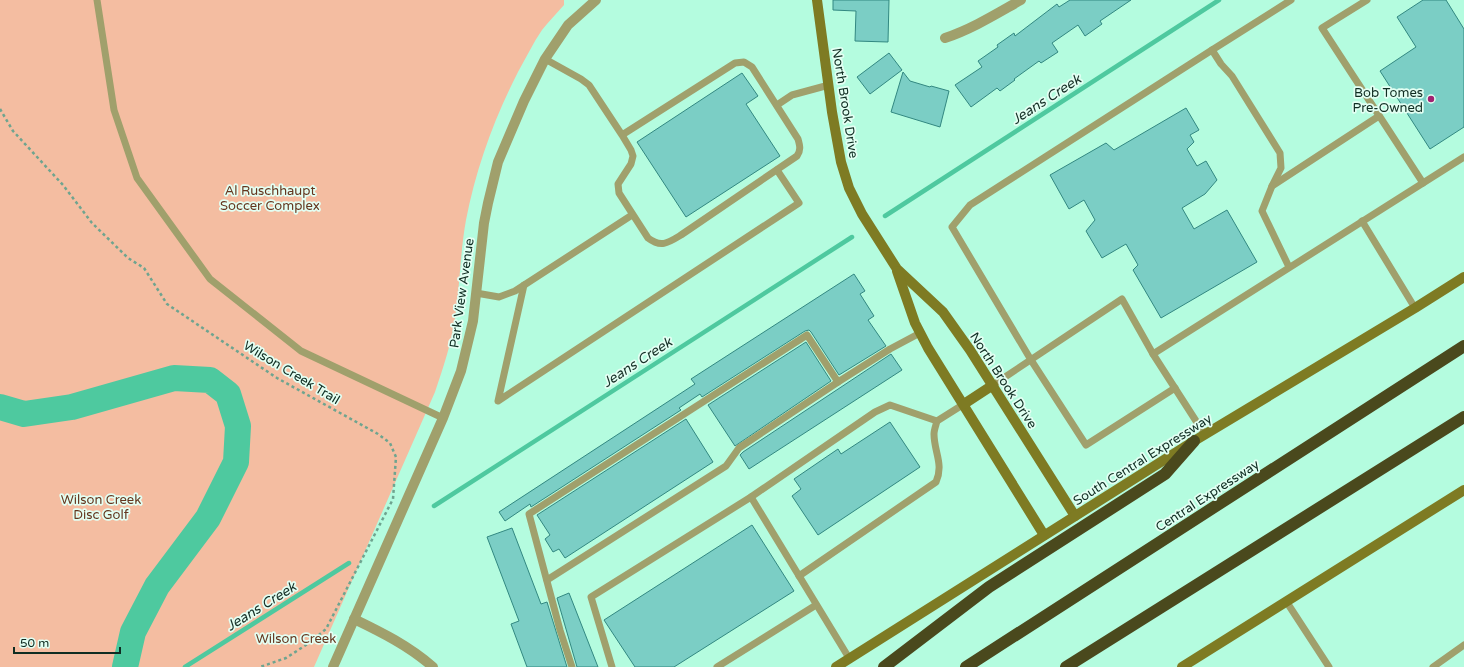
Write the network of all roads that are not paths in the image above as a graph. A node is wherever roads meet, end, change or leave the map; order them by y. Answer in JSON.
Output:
{"nodes":[{"id":1,"x":97,"y":0,"type":"edge"},
{"id":2,"x":596,"y":0,"type":"edge"},
{"id":3,"x":818,"y":0,"type":"edge"},
{"id":4,"x":1021,"y":0,"type":"edge"},
{"id":5,"x":1291,"y":0,"type":"edge"},
{"id":6,"x":1367,"y":0,"type":"edge"},
{"id":7,"x":945,"y":38,"type":"dead end"},
{"id":8,"x":1212,"y":50,"type":"junction"},
{"id":9,"x":545,"y":59,"type":"junction"},
{"id":10,"x":829,"y":85,"type":"junction"},
{"id":11,"x":777,"y":105,"type":"junction"},
{"id":12,"x":1380,"y":116,"type":"junction"},
{"id":13,"x":622,"y":135,"type":"junction"},
{"id":14,"x":1464,"y":157,"type":"edge"},
{"id":15,"x":777,"y":170,"type":"junction"},
{"id":16,"x":1423,"y":183,"type":"junction"},
{"id":17,"x":1272,"y":186,"type":"junction"},
{"id":18,"x":632,"y":215,"type":"junction"},
{"id":19,"x":1362,"y":221,"type":"junction"},
{"id":20,"x":1289,"y":267,"type":"junction"},
{"id":21,"x":897,"y":269,"type":"junction"},
{"id":22,"x":1464,"y":276,"type":"edge"},
{"id":23,"x":524,"y":285,"type":"junction"},
{"id":24,"x":476,"y":293,"type":"junction"},
{"id":25,"x":1414,"y":308,"type":"junction"},
{"id":26,"x":920,"y":333,"type":"junction"},
{"id":27,"x":1464,"y":346,"type":"edge"},
{"id":28,"x":1153,"y":354,"type":"junction"},
{"id":29,"x":1031,"y":360,"type":"junction"},
{"id":30,"x":838,"y":382,"type":"junction"},
{"id":31,"x":993,"y":385,"type":"junction"},
{"id":32,"x":1174,"y":388,"type":"junction"},
{"id":33,"x":964,"y":404,"type":"junction"},
{"id":34,"x":1464,"y":417,"type":"edge"},
{"id":35,"x":443,"y":418,"type":"junction"},
{"id":36,"x":937,"y":421,"type":"junction"},
{"id":37,"x":1205,"y":435,"type":"junction"},
{"id":38,"x":1194,"y":441,"type":"junction"},
{"id":39,"x":1464,"y":490,"type":"edge"},
{"id":40,"x":751,"y":496,"type":"junction"},
{"id":41,"x":1075,"y":516,"type":"junction"},
{"id":42,"x":1044,"y":535,"type":"junction"},
{"id":43,"x":799,"y":576,"type":"junction"},
{"id":44,"x":547,"y":580,"type":"junction"},
{"id":45,"x":1286,"y":601,"type":"junction"},
{"id":46,"x":816,"y":605,"type":"junction"},
{"id":47,"x":354,"y":619,"type":"junction"},
{"id":48,"x":1464,"y":645,"type":"edge"},
{"id":49,"x":849,"y":658,"type":"junction"},
{"id":50,"x":333,"y":667,"type":"edge"},
{"id":51,"x":433,"y":667,"type":"edge"},
{"id":52,"x":572,"y":667,"type":"edge"},
{"id":53,"x":612,"y":667,"type":"edge"},
{"id":54,"x":717,"y":667,"type":"edge"},
{"id":55,"x":836,"y":667,"type":"edge"},
{"id":56,"x":884,"y":667,"type":"edge"},
{"id":57,"x":966,"y":667,"type":"edge"},
{"id":58,"x":1066,"y":667,"type":"edge"},
{"id":59,"x":1182,"y":667,"type":"edge"},
{"id":60,"x":1329,"y":667,"type":"edge"},
{"id":61,"x":1434,"y":667,"type":"edge"}],
"edges":[{"from":1,"to":35,"type":"lane"},
{"from":2,"to":9,"type":"street","name":"Park View Avenue"},
{"from":3,"to":10,"type":"main road","name":"North Brook Drive"},
{"from":4,"to":7,"type":"street"},
{"from":5,"to":8,"type":"lane"},
{"from":6,"to":12,"type":"lane"},
{"from":8,"to":17,"type":"lane"},
{"from":8,"to":29,"type":"lane"},
{"from":9,"to":13,"type":"lane"},
{"from":9,"to":24,"type":"street","name":"Park View Avenue"},
{"from":10,"to":11,"type":"lane"},
{"from":10,"to":21,"type":"main road","name":"North Brook Drive"},
{"from":11,"to":13,"type":"lane"},
{"from":11,"to":15,"type":"lane"},
{"from":12,"to":16,"type":"lane"},
{"from":12,"to":17,"type":"lane"},
{"from":13,"to":18,"type":"lane"},
{"from":14,"to":16,"type":"lane"},
{"from":15,"to":18,"type":"lane"},
{"from":15,"to":23,"type":"lane"},
{"from":16,"to":19,"type":"lane"},
{"from":17,"to":20,"type":"lane"},
{"from":18,"to":23,"type":"lane"},
{"from":19,"to":20,"type":"lane"},
{"from":19,"to":25,"type":"lane"},
{"from":20,"to":28,"type":"lane"},
{"from":21,"to":26,"type":"main road","name":"North Brook Drive"},
{"from":21,"to":31,"type":"main road","name":"North Brook Drive"},
{"from":22,"to":25,"type":"main road","name":"South Central Expressway"},
{"from":23,"to":24,"type":"lane"},
{"from":24,"to":35,"type":"street","name":"Park View Avenue"},
{"from":25,"to":37,"type":"main road","name":"South Central Expressway"},
{"from":26,"to":30,"type":"lane"},
{"from":26,"to":33,"type":"main road","name":"North Brook Drive"},
{"from":27,"to":57,"type":"highway","name":"Central Expressway"},
{"from":28,"to":29,"type":"lane"},
{"from":28,"to":32,"type":"lane"},
{"from":29,"to":31,"type":"lane"},
{"from":29,"to":32,"type":"lane"},
{"from":30,"to":44,"type":"lane"},
{"from":30,"to":44,"type":"lane"},
{"from":31,"to":33,"type":"main road"},
{"from":31,"to":41,"type":"main road","name":"North Brook Drive"},
{"from":32,"to":37,"type":"lane"},
{"from":33,"to":36,"type":"lane"},
{"from":33,"to":42,"type":"main road","name":"North Brook Drive"},
{"from":34,"to":58,"type":"highway"},
{"from":35,"to":47,"type":"street","name":"Park View Avenue"},
{"from":36,"to":40,"type":"lane"},
{"from":36,"to":43,"type":"lane"},
{"from":37,"to":38,"type":"main road","name":"South Central Expressway"},
{"from":38,"to":41,"type":"main road","name":"South Central Expressway"},
{"from":38,"to":56,"type":"highway"},
{"from":39,"to":45,"type":"main road"},
{"from":40,"to":43,"type":"lane"},
{"from":40,"to":53,"type":"lane"},
{"from":41,"to":42,"type":"main road","name":"South Central Expressway"},
{"from":42,"to":49,"type":"main road","name":"South Central Expressway"},
{"from":43,"to":46,"type":"lane"},
{"from":44,"to":52,"type":"lane"},
{"from":45,"to":59,"type":"main road"},
{"from":45,"to":60,"type":"lane"},
{"from":46,"to":49,"type":"lane"},
{"from":46,"to":54,"type":"lane"},
{"from":47,"to":50,"type":"street","name":"Park View Avenue"},
{"from":47,"to":51,"type":"street"},
{"from":48,"to":61,"type":"lane"},
{"from":49,"to":55,"type":"main road","name":"South Central Expressway"}]}
